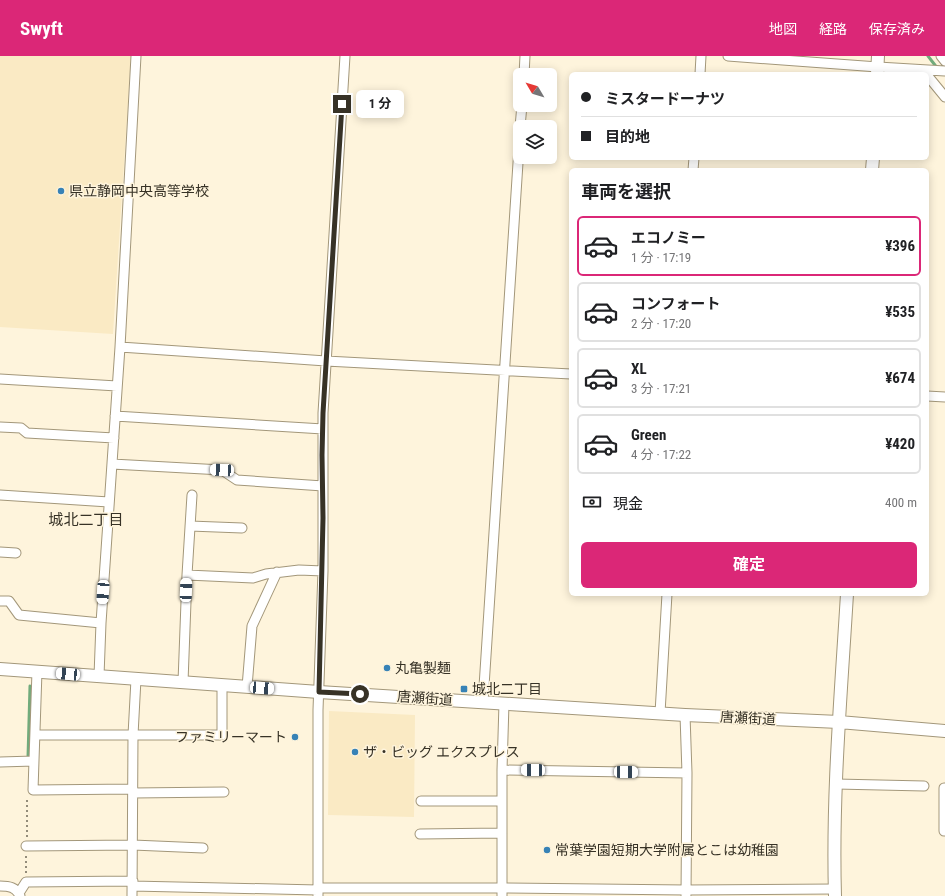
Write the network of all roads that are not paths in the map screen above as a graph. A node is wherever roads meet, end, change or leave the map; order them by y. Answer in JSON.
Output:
{"nodes":[{"id":1,"x":136,"y":56,"type":"edge"},
{"id":2,"x":346,"y":56,"type":"edge"},
{"id":3,"x":525,"y":56,"type":"edge"},
{"id":4,"x":701,"y":56,"type":"edge"},
{"id":5,"x":728,"y":56,"type":"edge"},
{"id":6,"x":941,"y":56,"type":"edge"},
{"id":7,"x":945,"y":61,"type":"edge"},
{"id":8,"x":878,"y":66,"type":"edge"},
{"id":9,"x":524,"y":68,"type":"edge"},
{"id":10,"x":945,"y":71,"type":"edge"},
{"id":11,"x":700,"y":72,"type":"edge"},
{"id":12,"x":918,"y":72,"type":"edge"},
{"id":13,"x":929,"y":73,"type":"edge"},
{"id":14,"x":929,"y":78,"type":"edge"},
{"id":15,"x":945,"y":98,"type":"edge"},
{"id":16,"x":518,"y":164,"type":"edge"},
{"id":17,"x":120,"y":347,"type":"junction"},
{"id":18,"x":326,"y":361,"type":"junction"},
{"id":19,"x":505,"y":371,"type":"junction"},
{"id":20,"x":569,"y":374,"type":"edge"},
{"id":21,"x":0,"y":379,"type":"edge"},
{"id":22,"x":117,"y":386,"type":"junction"},
{"id":23,"x":929,"y":396,"type":"edge"},
{"id":24,"x":945,"y":397,"type":"edge"},
{"id":25,"x":115,"y":416,"type":"junction"},
{"id":26,"x":0,"y":427,"type":"edge"},
{"id":27,"x":323,"y":429,"type":"junction"},
{"id":28,"x":114,"y":438,"type":"junction"},
{"id":29,"x":112,"y":464,"type":"junction"},
{"id":30,"x":323,"y":486,"type":"junction"},
{"id":31,"x":0,"y":495,"type":"edge"},
{"id":32,"x":192,"y":495,"type":"dead end"},
{"id":33,"x":109,"y":502,"type":"junction"},
{"id":34,"x":190,"y":526,"type":"junction"},
{"id":35,"x":242,"y":528,"type":"dead end"},
{"id":36,"x":0,"y":552,"type":"edge"},
{"id":37,"x":16,"y":554,"type":"dead end"},
{"id":38,"x":322,"y":571,"type":"junction"},
{"id":39,"x":277,"y":572,"type":"junction"},
{"id":40,"x":187,"y":575,"type":"junction"},
{"id":41,"x":667,"y":596,"type":"edge"},
{"id":42,"x":847,"y":596,"type":"edge"},
{"id":43,"x":0,"y":601,"type":"edge"},
{"id":44,"x":101,"y":623,"type":"junction"},
{"id":45,"x":0,"y":669,"type":"edge"},
{"id":46,"x":37,"y":671,"type":"junction"},
{"id":47,"x":99,"y":676,"type":"junction"},
{"id":48,"x":136,"y":679,"type":"junction"},
{"id":49,"x":183,"y":682,"type":"junction"},
{"id":50,"x":222,"y":685,"type":"junction"},
{"id":51,"x":247,"y":687,"type":"junction"},
{"id":52,"x":319,"y":692,"type":"junction"},
{"id":53,"x":483,"y":702,"type":"junction"},
{"id":54,"x":504,"y":703,"type":"junction"},
{"id":55,"x":660,"y":714,"type":"junction"},
{"id":56,"x":685,"y":715,"type":"junction"},
{"id":57,"x":839,"y":722,"type":"junction"},
{"id":58,"x":945,"y":731,"type":"edge"},
{"id":59,"x":35,"y":735,"type":"junction"},
{"id":60,"x":133,"y":735,"type":"junction"},
{"id":61,"x":0,"y":762,"type":"edge"},
{"id":62,"x":34,"y":762,"type":"junction"},
{"id":63,"x":502,"y":770,"type":"junction"},
{"id":64,"x":687,"y":773,"type":"junction"},
{"id":65,"x":836,"y":784,"type":"junction"},
{"id":66,"x":924,"y":786,"type":"dead end"},
{"id":67,"x":945,"y":788,"type":"edge"},
{"id":68,"x":133,"y":791,"type":"junction"},
{"id":69,"x":224,"y":792,"type":"dead end"},
{"id":70,"x":421,"y":801,"type":"dead end"},
{"id":71,"x":502,"y":801,"type":"junction"},
{"id":72,"x":945,"y":831,"type":"edge"},
{"id":73,"x":502,"y":833,"type":"junction"},
{"id":74,"x":420,"y":834,"type":"dead end"},
{"id":75,"x":132,"y":845,"type":"junction"},
{"id":76,"x":26,"y":846,"type":"road end"},
{"id":77,"x":203,"y":848,"type":"dead end"},
{"id":78,"x":0,"y":886,"type":"edge"},
{"id":79,"x":132,"y":888,"type":"edge"},
{"id":80,"x":318,"y":892,"type":"edge"},
{"id":81,"x":502,"y":892,"type":"edge"},
{"id":82,"x":686,"y":893,"type":"edge"},
{"id":83,"x":835,"y":893,"type":"edge"},
{"id":84,"x":19,"y":894,"type":"edge"}],
"edges":[{"from":1,"to":17,"type":"street"},
{"from":2,"to":18,"type":"street"},
{"from":3,"to":9,"type":"street"},
{"from":4,"to":11,"type":"street"},
{"from":5,"to":8,"type":"street"},
{"from":6,"to":7,"type":"street"},
{"from":8,"to":12,"type":"street"},
{"from":10,"to":13,"type":"street"},
{"from":14,"to":15,"type":"street"},
{"from":16,"to":19,"type":"street"},
{"from":17,"to":18,"type":"street"},
{"from":17,"to":22,"type":"street"},
{"from":18,"to":19,"type":"street"},
{"from":18,"to":27,"type":"street"},
{"from":19,"to":20,"type":"street"},
{"from":19,"to":53,"type":"street"},
{"from":21,"to":22,"type":"street"},
{"from":22,"to":25,"type":"street"},
{"from":23,"to":24,"type":"street"},
{"from":25,"to":27,"type":"street"},
{"from":25,"to":28,"type":"street"},
{"from":26,"to":28,"type":"street"},
{"from":27,"to":30,"type":"street"},
{"from":28,"to":29,"type":"street"},
{"from":29,"to":30,"type":"street"},
{"from":29,"to":33,"type":"street"},
{"from":30,"to":38,"type":"street"},
{"from":31,"to":33,"type":"street"},
{"from":32,"to":34,"type":"street"},
{"from":33,"to":44,"type":"street"},
{"from":34,"to":35,"type":"street"},
{"from":34,"to":40,"type":"street"},
{"from":36,"to":37,"type":"street"},
{"from":38,"to":39,"type":"street"},
{"from":38,"to":52,"type":"street"},
{"from":39,"to":40,"type":"street"},
{"from":39,"to":51,"type":"street"},
{"from":40,"to":49,"type":"street"},
{"from":41,"to":55,"type":"street"},
{"from":42,"to":57,"type":"street"},
{"from":43,"to":44,"type":"street"},
{"from":44,"to":47,"type":"street"},
{"from":45,"to":46,"type":"street","name":"唐瀬街道"},
{"from":46,"to":47,"type":"street","name":"唐瀬街道"},
{"from":46,"to":59,"type":"street"},
{"from":47,"to":48,"type":"street","name":"唐瀬街道"},
{"from":48,"to":49,"type":"street","name":"唐瀬街道"},
{"from":48,"to":60,"type":"street"},
{"from":49,"to":50,"type":"street","name":"唐瀬街道"},
{"from":50,"to":51,"type":"street","name":"唐瀬街道"},
{"from":50,"to":60,"type":"street"},
{"from":51,"to":52,"type":"street","name":"唐瀬街道"},
{"from":52,"to":53,"type":"street","name":"唐瀬街道"},
{"from":52,"to":80,"type":"street"},
{"from":53,"to":54,"type":"street","name":"唐瀬街道"},
{"from":54,"to":55,"type":"street","name":"唐瀬街道"},
{"from":54,"to":63,"type":"street"},
{"from":55,"to":56,"type":"street","name":"唐瀬街道"},
{"from":56,"to":57,"type":"street","name":"唐瀬街道"},
{"from":56,"to":64,"type":"street"},
{"from":57,"to":58,"type":"street","name":"唐瀬街道"},
{"from":57,"to":65,"type":"street"},
{"from":59,"to":60,"type":"street"},
{"from":59,"to":62,"type":"street"},
{"from":60,"to":68,"type":"street"},
{"from":61,"to":62,"type":"street"},
{"from":62,"to":68,"type":"street"},
{"from":63,"to":64,"type":"street"},
{"from":63,"to":71,"type":"street"},
{"from":64,"to":82,"type":"street"},
{"from":65,"to":66,"type":"street"},
{"from":65,"to":83,"type":"street"},
{"from":67,"to":72,"type":"street"},
{"from":68,"to":69,"type":"street"},
{"from":68,"to":75,"type":"street"},
{"from":70,"to":71,"type":"street"},
{"from":71,"to":73,"type":"street"},
{"from":73,"to":74,"type":"street"},
{"from":73,"to":81,"type":"street"},
{"from":75,"to":76,"type":"street"},
{"from":75,"to":77,"type":"street"},
{"from":75,"to":79,"type":"street"},
{"from":78,"to":84,"type":"street"},
{"from":79,"to":80,"type":"street"},
{"from":79,"to":84,"type":"street"},
{"from":80,"to":81,"type":"street"},
{"from":81,"to":82,"type":"street"},
{"from":82,"to":83,"type":"street"}]}
